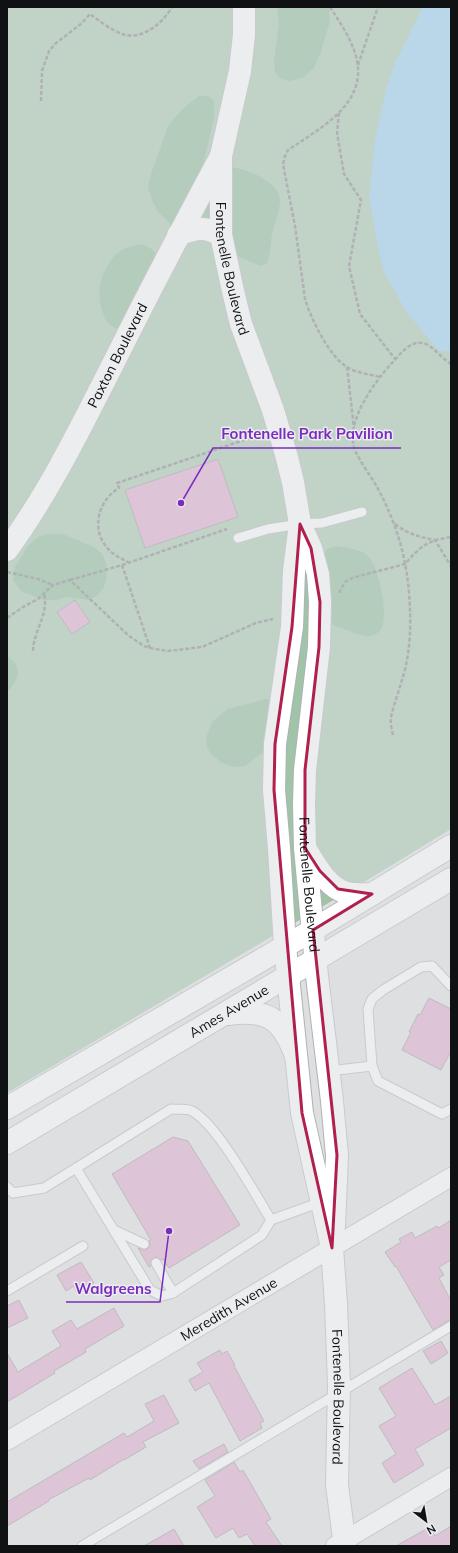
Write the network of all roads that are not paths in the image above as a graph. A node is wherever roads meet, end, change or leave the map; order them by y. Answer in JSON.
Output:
{"nodes":[{"id":1,"x":244,"y":7,"type":"edge"},
{"id":2,"x":221,"y":156,"type":"junction"},
{"id":3,"x":178,"y":235,"type":"junction"},
{"id":4,"x":221,"y":235,"type":"junction"},
{"id":5,"x":362,"y":512,"type":"dead end"},
{"id":6,"x":300,"y":524,"type":"junction"},
{"id":7,"x":238,"y":538,"type":"dead end"},
{"id":8,"x":7,"y":550,"type":"edge"},
{"id":9,"x":451,"y":846,"type":"edge"},
{"id":10,"x":305,"y":848,"type":"junction"},
{"id":11,"x":450,"y":882,"type":"edge"},
{"id":12,"x":372,"y":894,"type":"junction"},
{"id":13,"x":313,"y":930,"type":"junction"},
{"id":14,"x":285,"y":946,"type":"junction"},
{"id":15,"x":315,"y":960,"type":"junction"},
{"id":16,"x":288,"y":976,"type":"junction"},
{"id":17,"x":451,"y":986,"type":"edge"},
{"id":18,"x":224,"y":1014,"type":"junction"},
{"id":19,"x":296,"y":1056,"type":"junction"},
{"id":20,"x":372,"y":1066,"type":"junction"},
{"id":21,"x":329,"y":1071,"type":"junction"},
{"id":22,"x":7,"y":1108,"type":"edge"},
{"id":23,"x":451,"y":1109,"type":"edge"},
{"id":24,"x":7,"y":1144,"type":"edge"},
{"id":25,"x":76,"y":1168,"type":"junction"},
{"id":26,"x":451,"y":1177,"type":"edge"},
{"id":27,"x":7,"y":1187,"type":"edge"},
{"id":28,"x":321,"y":1202,"type":"junction"},
{"id":29,"x":271,"y":1220,"type":"junction"},
{"id":30,"x":114,"y":1230,"type":"junction"},
{"id":31,"x":144,"y":1244,"type":"dead end"},
{"id":32,"x":83,"y":1246,"type":"dead end"},
{"id":33,"x":332,"y":1248,"type":"junction"},
{"id":34,"x":156,"y":1263,"type":"dead end"},
{"id":35,"x":7,"y":1291,"type":"edge"},
{"id":36,"x":173,"y":1293,"type":"junction"},
{"id":37,"x":451,"y":1326,"type":"edge"},
{"id":38,"x":339,"y":1394,"type":"junction"},
{"id":39,"x":7,"y":1442,"type":"edge"},
{"id":40,"x":451,"y":1477,"type":"edge"},
{"id":41,"x":341,"y":1544,"type":"edge"},
{"id":42,"x":82,"y":1546,"type":"edge"}],
"edges":[{"from":1,"to":2,"type":"main road","name":"Fontenelle Boulevard"},
{"from":2,"to":3,"type":"main road","name":"Paxton Boulevard"},
{"from":2,"to":4,"type":"main road","name":"Fontenelle Boulevard"},
{"from":3,"to":4,"type":"main road"},
{"from":3,"to":8,"type":"main road","name":"Paxton Boulevard"},
{"from":4,"to":6,"type":"main road","name":"Fontenelle Boulevard"},
{"from":5,"to":6,"type":"lane"},
{"from":6,"to":7,"type":"lane"},
{"from":6,"to":10,"type":"main road","name":"Fontenelle Boulevard"},
{"from":6,"to":14,"type":"main road","name":"Fontenelle Boulevard"},
{"from":9,"to":12,"type":"main road","name":"Ames Avenue"},
{"from":10,"to":12,"type":"main road"},
{"from":10,"to":13,"type":"main road","name":"Fontenelle Boulevard"},
{"from":11,"to":15,"type":"main road","name":"Ames Avenue"},
{"from":12,"to":13,"type":"main road","name":"Ames Avenue"},
{"from":13,"to":14,"type":"main road","name":"Ames Avenue"},
{"from":13,"to":15,"type":"main road","name":"Fontenelle Boulevard"},
{"from":14,"to":16,"type":"main road","name":"Fontenelle Boulevard"},
{"from":14,"to":22,"type":"main road","name":"Ames Avenue"},
{"from":15,"to":16,"type":"main road","name":"Ames Avenue"},
{"from":15,"to":21,"type":"main road","name":"Fontenelle Boulevard"},
{"from":16,"to":18,"type":"main road","name":"Ames Avenue"},
{"from":16,"to":19,"type":"main road","name":"Fontenelle Boulevard"},
{"from":17,"to":20,"type":"lane"},
{"from":18,"to":19,"type":"main road"},
{"from":18,"to":24,"type":"main road","name":"Ames Avenue"},
{"from":19,"to":28,"type":"main road","name":"Fontenelle Boulevard"},
{"from":20,"to":21,"type":"lane"},
{"from":20,"to":23,"type":"lane"},
{"from":21,"to":33,"type":"main road","name":"Fontenelle Boulevard"},
{"from":25,"to":27,"type":"lane"},
{"from":25,"to":29,"type":"lane"},
{"from":25,"to":30,"type":"lane"},
{"from":26,"to":33,"type":"street","name":"Meredith Avenue"},
{"from":28,"to":29,"type":"lane"},
{"from":28,"to":33,"type":"main road","name":"Fontenelle Boulevard"},
{"from":29,"to":36,"type":"lane"},
{"from":30,"to":31,"type":"lane"},
{"from":30,"to":36,"type":"lane"},
{"from":32,"to":35,"type":"lane"},
{"from":33,"to":38,"type":"main road","name":"Fontenelle Boulevard"},
{"from":33,"to":39,"type":"street","name":"Meredith Avenue"},
{"from":34,"to":36,"type":"lane"},
{"from":37,"to":38,"type":"lane"},
{"from":38,"to":41,"type":"main road","name":"Fontenelle Boulevard"},
{"from":38,"to":42,"type":"lane"},
{"from":40,"to":41,"type":"street"}]}
